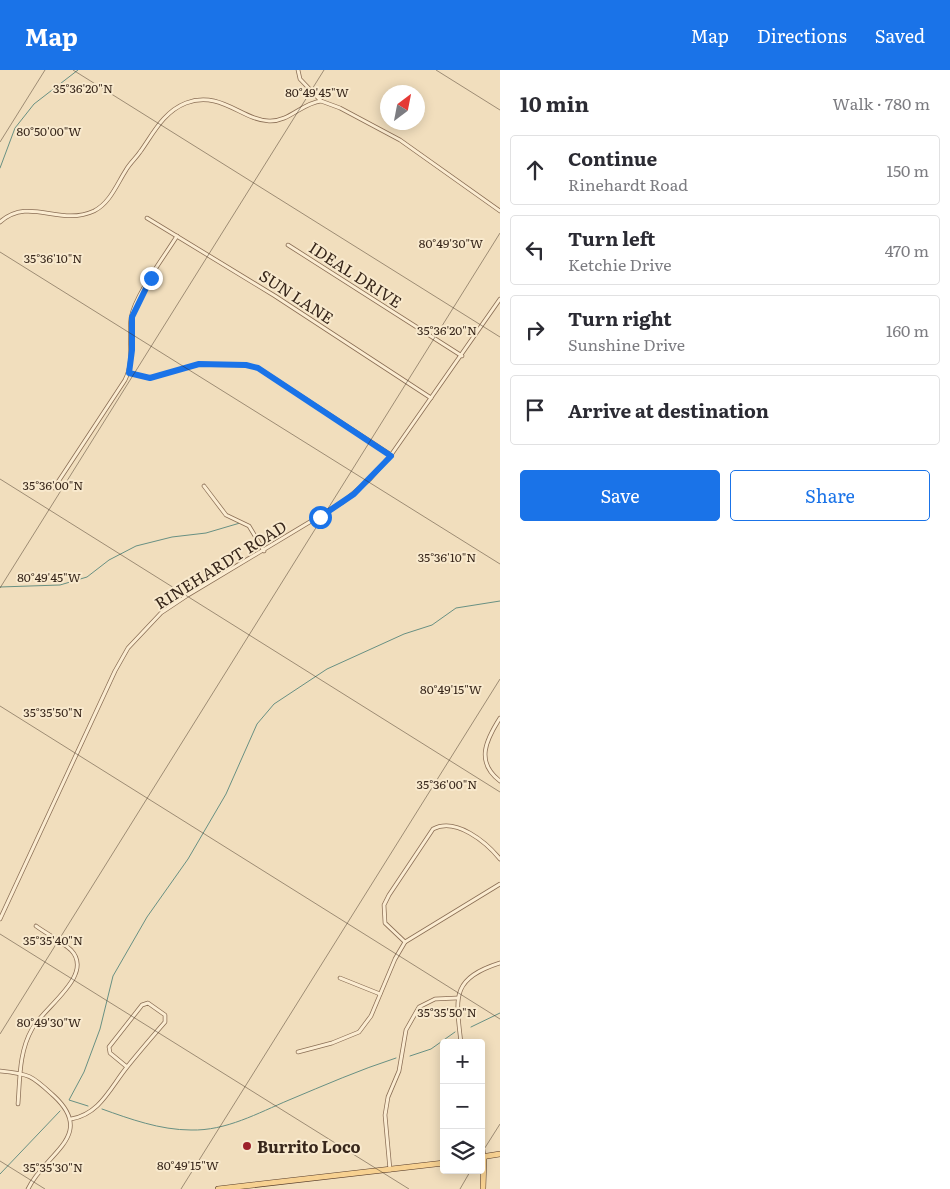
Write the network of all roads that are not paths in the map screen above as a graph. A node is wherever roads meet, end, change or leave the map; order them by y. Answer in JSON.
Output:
{"nodes":[{"id":1,"x":298,"y":70,"type":"edge"},
{"id":2,"x":321,"y":101,"type":"junction"},
{"id":3,"x":500,"y":211,"type":"edge"},
{"id":4,"x":147,"y":218,"type":"dead end"},
{"id":5,"x":0,"y":222,"type":"edge"},
{"id":6,"x":177,"y":236,"type":"junction"},
{"id":7,"x":288,"y":245,"type":"dead end"},
{"id":8,"x":500,"y":299,"type":"edge"},
{"id":9,"x":462,"y":356,"type":"junction"},
{"id":10,"x":129,"y":373,"type":"junction"},
{"id":11,"x":431,"y":398,"type":"junction"},
{"id":12,"x":391,"y":456,"type":"junction"},
{"id":13,"x":204,"y":486,"type":"dead end"},
{"id":14,"x":54,"y":488,"type":"dead end"},
{"id":15,"x":264,"y":551,"type":"junction"},
{"id":16,"x":500,"y":718,"type":"edge"},
{"id":17,"x":500,"y":781,"type":"edge"},
{"id":18,"x":500,"y":859,"type":"edge"},
{"id":19,"x":500,"y":884,"type":"edge"},
{"id":20,"x":0,"y":919,"type":"edge"},
{"id":21,"x":36,"y":926,"type":"dead end"},
{"id":22,"x":405,"y":942,"type":"junction"},
{"id":23,"x":500,"y":963,"type":"edge"},
{"id":24,"x":340,"y":978,"type":"dead end"},
{"id":25,"x":380,"y":994,"type":"junction"},
{"id":26,"x":457,"y":998,"type":"junction"},
{"id":27,"x":461,"y":1039,"type":"edge"},
{"id":28,"x":298,"y":1052,"type":"dead end"},
{"id":29,"x":127,"y":1067,"type":"junction"},
{"id":30,"x":0,"y":1072,"type":"edge"},
{"id":31,"x":20,"y":1073,"type":"junction"},
{"id":32,"x":18,"y":1104,"type":"dead end"},
{"id":33,"x":71,"y":1119,"type":"junction"},
{"id":34,"x":500,"y":1154,"type":"edge"},
{"id":35,"x":485,"y":1156,"type":"edge"},
{"id":36,"x":440,"y":1164,"type":"edge"},
{"id":37,"x":390,"y":1170,"type":"junction"},
{"id":38,"x":483,"y":1174,"type":"edge"},
{"id":39,"x":28,"y":1189,"type":"edge"},
{"id":40,"x":218,"y":1189,"type":"edge"},
{"id":41,"x":483,"y":1189,"type":"edge"}],
"edges":[{"from":1,"to":2,"type":"street"},
{"from":2,"to":3,"type":"street"},
{"from":2,"to":5,"type":"street"},
{"from":4,"to":6,"type":"street","name":"SUN LANE"},
{"from":6,"to":10,"type":"street"},
{"from":6,"to":11,"type":"street","name":"SUN LANE"},
{"from":7,"to":9,"type":"street","name":"IDEAL DRIVE"},
{"from":8,"to":9,"type":"street","name":"RINEHARDT ROAD"},
{"from":9,"to":11,"type":"street","name":"RINEHARDT ROAD"},
{"from":10,"to":12,"type":"street"},
{"from":10,"to":14,"type":"street"},
{"from":11,"to":12,"type":"street","name":"RINEHARDT ROAD"},
{"from":12,"to":15,"type":"street","name":"RINEHARDT ROAD"},
{"from":13,"to":15,"type":"street"},
{"from":15,"to":20,"type":"street","name":"RINEHARDT ROAD"},
{"from":16,"to":17,"type":"street"},
{"from":18,"to":22,"type":"street"},
{"from":19,"to":22,"type":"street"},
{"from":21,"to":31,"type":"street"},
{"from":22,"to":25,"type":"street"},
{"from":23,"to":26,"type":"street"},
{"from":24,"to":25,"type":"street"},
{"from":25,"to":28,"type":"street"},
{"from":26,"to":27,"type":"street"},
{"from":26,"to":37,"type":"street"},
{"from":29,"to":29,"type":"street"},
{"from":29,"to":33,"type":"street"},
{"from":30,"to":31,"type":"street"},
{"from":31,"to":32,"type":"street"},
{"from":31,"to":33,"type":"street"},
{"from":33,"to":39,"type":"street"},
{"from":34,"to":35,"type":"main road"},
{"from":36,"to":37,"type":"main road"},
{"from":37,"to":40,"type":"main road"},
{"from":38,"to":41,"type":"main road"}]}
